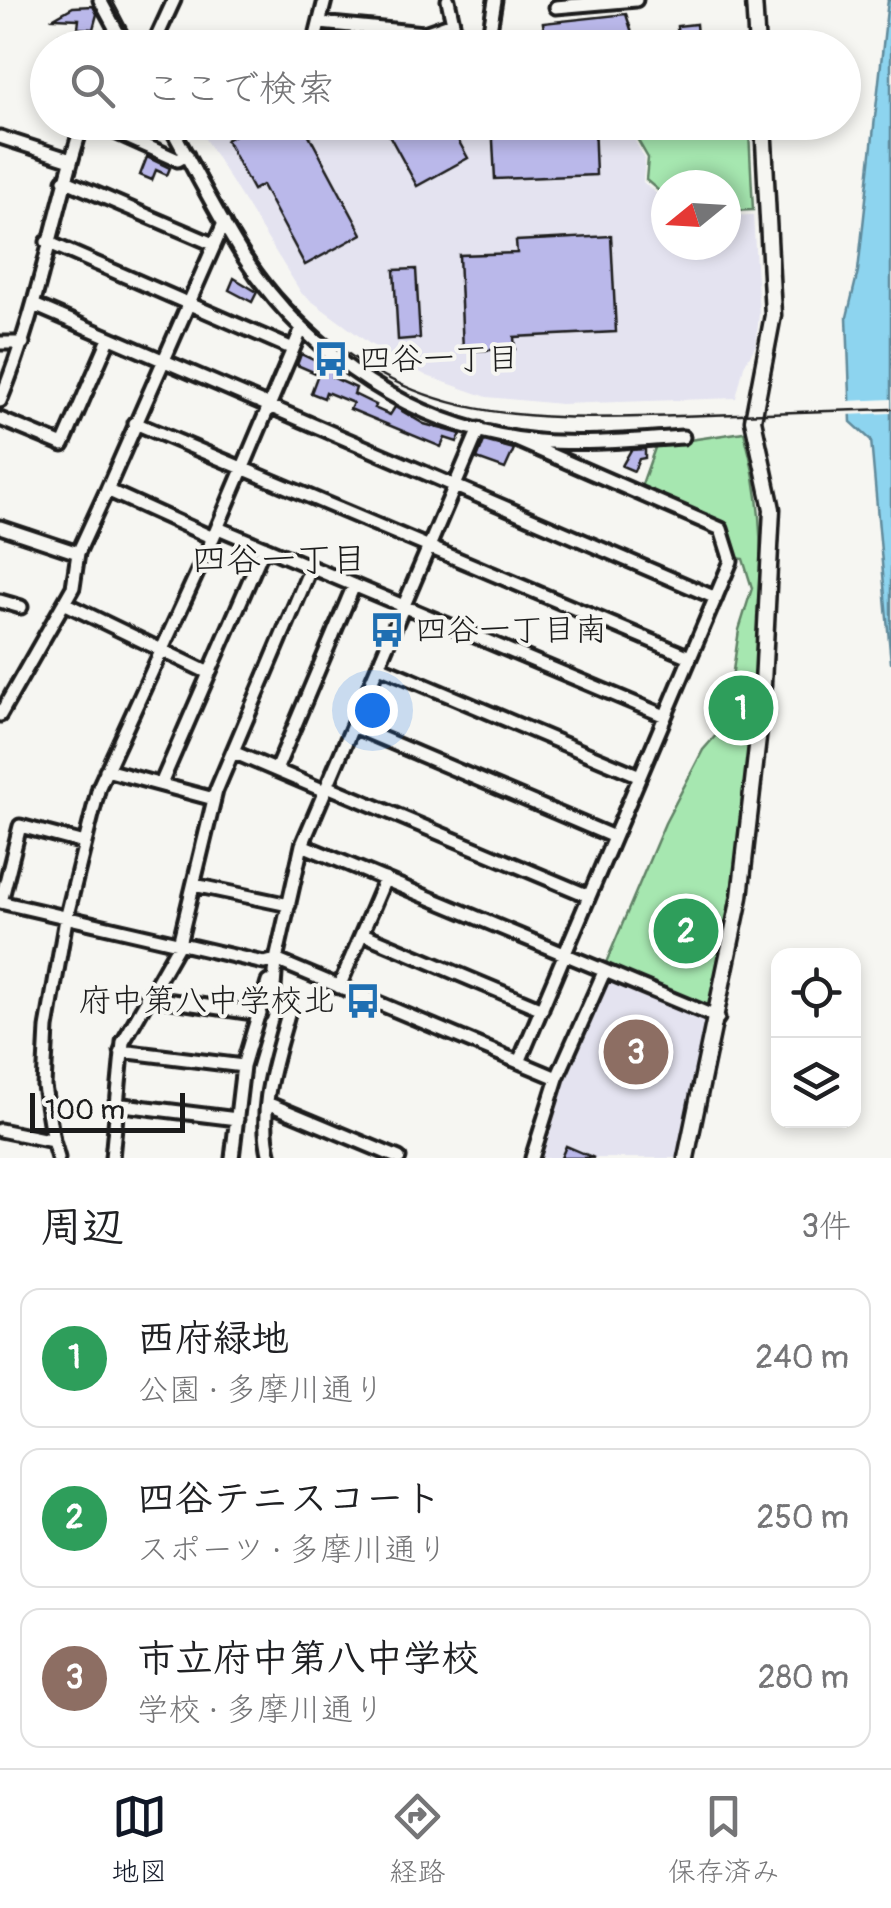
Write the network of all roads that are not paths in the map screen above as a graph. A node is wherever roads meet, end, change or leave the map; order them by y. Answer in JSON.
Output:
{"nodes":[{"id":1,"x":100,"y":0,"type":"edge"},
{"id":2,"x":174,"y":0,"type":"edge"},
{"id":3,"x":325,"y":0,"type":"edge"},
{"id":4,"x":448,"y":0,"type":"edge"},
{"id":5,"x":495,"y":0,"type":"edge"},
{"id":6,"x":636,"y":0,"type":"edge"},
{"id":7,"x":754,"y":0,"type":"edge"},
{"id":8,"x":556,"y":7,"type":"dead end"},
{"id":9,"x":320,"y":23,"type":"junction"},
{"id":10,"x":115,"y":28,"type":"edge"},
{"id":11,"x":160,"y":30,"type":"edge"},
{"id":12,"x":318,"y":30,"type":"edge"},
{"id":13,"x":419,"y":30,"type":"edge"},
{"id":14,"x":435,"y":30,"type":"edge"},
{"id":15,"x":490,"y":30,"type":"edge"},
{"id":16,"x":756,"y":30,"type":"edge"},
{"id":17,"x":0,"y":137,"type":"edge"},
{"id":18,"x":77,"y":140,"type":"edge"},
{"id":19,"x":133,"y":140,"type":"edge"},
{"id":20,"x":178,"y":140,"type":"edge"},
{"id":21,"x":764,"y":140,"type":"edge"},
{"id":22,"x":186,"y":155,"type":"junction"},
{"id":23,"x":71,"y":160,"type":"junction"},
{"id":24,"x":64,"y":180,"type":"junction"},
{"id":25,"x":224,"y":223,"type":"junction"},
{"id":26,"x":47,"y":242,"type":"junction"},
{"id":27,"x":213,"y":244,"type":"junction"},
{"id":28,"x":188,"y":303,"type":"junction"},
{"id":29,"x":34,"y":306,"type":"junction"},
{"id":30,"x":302,"y":328,"type":"junction"},
{"id":31,"x":109,"y":339,"type":"junction"},
{"id":32,"x":0,"y":343,"type":"edge"},
{"id":33,"x":23,"y":344,"type":"junction"},
{"id":34,"x":293,"y":349,"type":"junction"},
{"id":35,"x":162,"y":362,"type":"junction"},
{"id":36,"x":0,"y":400,"type":"edge"},
{"id":37,"x":269,"y":408,"type":"junction"},
{"id":38,"x":0,"y":419,"type":"edge"},
{"id":39,"x":136,"y":423,"type":"junction"},
{"id":40,"x":479,"y":429,"type":"junction"},
{"id":41,"x":683,"y":437,"type":"dead end"},
{"id":42,"x":512,"y":438,"type":"junction"},
{"id":43,"x":243,"y":467,"type":"junction"},
{"id":44,"x":454,"y":486,"type":"junction"},
{"id":45,"x":107,"y":490,"type":"junction"},
{"id":46,"x":0,"y":528,"type":"edge"},
{"id":47,"x":215,"y":533,"type":"junction"},
{"id":48,"x":429,"y":547,"type":"junction"},
{"id":49,"x":264,"y":548,"type":"junction"},
{"id":50,"x":78,"y":553,"type":"junction"},
{"id":51,"x":311,"y":567,"type":"junction"},
{"id":52,"x":354,"y":586,"type":"junction"},
{"id":53,"x":716,"y":598,"type":"junction"},
{"id":54,"x":0,"y":601,"type":"edge"},
{"id":55,"x":64,"y":603,"type":"junction"},
{"id":56,"x":404,"y":606,"type":"junction"},
{"id":57,"x":21,"y":607,"type":"dead end"},
{"id":58,"x":161,"y":651,"type":"junction"},
{"id":59,"x":690,"y":657,"type":"junction"},
{"id":60,"x":378,"y":666,"type":"junction"},
{"id":61,"x":209,"y":673,"type":"junction"},
{"id":62,"x":0,"y":715,"type":"edge"},
{"id":63,"x":666,"y":716,"type":"junction"},
{"id":64,"x":353,"y":726,"type":"junction"},
{"id":65,"x":233,"y":752,"type":"junction"},
{"id":66,"x":106,"y":770,"type":"junction"},
{"id":67,"x":276,"y":770,"type":"junction"},
{"id":68,"x":640,"y":776,"type":"junction"},
{"id":69,"x":162,"y":784,"type":"junction"},
{"id":70,"x":326,"y":788,"type":"junction"},
{"id":71,"x":214,"y":799,"type":"junction"},
{"id":72,"x":614,"y":837,"type":"junction"},
{"id":73,"x":84,"y":843,"type":"junction"},
{"id":74,"x":302,"y":845,"type":"junction"},
{"id":75,"x":385,"y":879,"type":"junction"},
{"id":76,"x":194,"y":885,"type":"junction"},
{"id":77,"x":589,"y":896,"type":"junction"},
{"id":78,"x":0,"y":902,"type":"edge"},
{"id":79,"x":289,"y":905,"type":"junction"},
{"id":80,"x":66,"y":918,"type":"junction"},
{"id":81,"x":363,"y":934,"type":"junction"},
{"id":82,"x":179,"y":944,"type":"junction"},
{"id":83,"x":565,"y":953,"type":"junction"},
{"id":84,"x":274,"y":962,"type":"junction"},
{"id":85,"x":604,"y":972,"type":"junction"},
{"id":86,"x":339,"y":986,"type":"junction"},
{"id":87,"x":146,"y":997,"type":"junction"},
{"id":88,"x":542,"y":1008,"type":"junction"},
{"id":89,"x":260,"y":1014,"type":"junction"},
{"id":90,"x":718,"y":1018,"type":"junction"},
{"id":91,"x":121,"y":1050,"type":"junction"},
{"id":92,"x":519,"y":1062,"type":"junction"},
{"id":93,"x":243,"y":1066,"type":"junction"},
{"id":94,"x":556,"y":1078,"type":"junction"},
{"id":95,"x":267,"y":1103,"type":"junction"},
{"id":96,"x":114,"y":1104,"type":"junction"},
{"id":97,"x":237,"y":1119,"type":"junction"},
{"id":98,"x":0,"y":1130,"type":"edge"},
{"id":99,"x":53,"y":1141,"type":"junction"},
{"id":100,"x":58,"y":1158,"type":"edge"},
{"id":101,"x":112,"y":1158,"type":"edge"},
{"id":102,"x":232,"y":1158,"type":"edge"},
{"id":103,"x":270,"y":1158,"type":"edge"},
{"id":104,"x":399,"y":1158,"type":"edge"},
{"id":105,"x":532,"y":1158,"type":"edge"},
{"id":106,"x":686,"y":1158,"type":"edge"}],
"edges":[{"from":1,"to":10,"type":"street"},
{"from":2,"to":11,"type":"street"},
{"from":3,"to":9,"type":"street"},
{"from":4,"to":14,"type":"street"},
{"from":5,"to":15,"type":"street"},
{"from":6,"to":8,"type":"street"},
{"from":7,"to":16,"type":"street"},
{"from":9,"to":12,"type":"street"},
{"from":9,"to":13,"type":"street"},
{"from":17,"to":23,"type":"street"},
{"from":18,"to":23,"type":"street"},
{"from":19,"to":22,"type":"street"},
{"from":20,"to":22,"type":"street"},
{"from":21,"to":90,"type":"street"},
{"from":22,"to":25,"type":"street"},
{"from":23,"to":24,"type":"street"},
{"from":24,"to":26,"type":"street"},
{"from":24,"to":27,"type":"street"},
{"from":25,"to":27,"type":"street"},
{"from":25,"to":30,"type":"street"},
{"from":26,"to":28,"type":"street"},
{"from":26,"to":29,"type":"street"},
{"from":27,"to":28,"type":"street"},
{"from":28,"to":34,"type":"street"},
{"from":28,"to":35,"type":"street"},
{"from":29,"to":31,"type":"street"},
{"from":29,"to":33,"type":"street"},
{"from":30,"to":34,"type":"street"},
{"from":30,"to":40,"type":"street"},
{"from":31,"to":35,"type":"street"},
{"from":31,"to":38,"type":"street"},
{"from":32,"to":33,"type":"street"},
{"from":33,"to":36,"type":"street"},
{"from":34,"to":37,"type":"street"},
{"from":35,"to":37,"type":"street"},
{"from":35,"to":39,"type":"street"},
{"from":37,"to":43,"type":"street"},
{"from":37,"to":44,"type":"street"},
{"from":39,"to":43,"type":"street"},
{"from":39,"to":45,"type":"street"},
{"from":40,"to":42,"type":"street"},
{"from":40,"to":44,"type":"street"},
{"from":41,"to":42,"type":"street"},
{"from":42,"to":53,"type":"street"},
{"from":43,"to":47,"type":"street"},
{"from":43,"to":48,"type":"street"},
{"from":44,"to":48,"type":"street"},
{"from":44,"to":53,"type":"street"},
{"from":45,"to":47,"type":"street"},
{"from":45,"to":50,"type":"street"},
{"from":46,"to":50,"type":"street"},
{"from":47,"to":49,"type":"street"},
{"from":47,"to":58,"type":"street"},
{"from":48,"to":56,"type":"street"},
{"from":48,"to":59,"type":"street"},
{"from":49,"to":51,"type":"street"},
{"from":49,"to":61,"type":"street"},
{"from":50,"to":55,"type":"street"},
{"from":51,"to":52,"type":"street"},
{"from":51,"to":65,"type":"street"},
{"from":52,"to":56,"type":"street"},
{"from":52,"to":67,"type":"street"},
{"from":53,"to":59,"type":"street"},
{"from":54,"to":57,"type":"street"},
{"from":55,"to":58,"type":"street"},
{"from":55,"to":62,"type":"street"},
{"from":56,"to":60,"type":"street"},
{"from":56,"to":63,"type":"street"},
{"from":58,"to":61,"type":"street"},
{"from":58,"to":66,"type":"street"},
{"from":59,"to":63,"type":"street"},
{"from":60,"to":64,"type":"street"},
{"from":60,"to":68,"type":"street"},
{"from":61,"to":69,"type":"street"},
{"from":63,"to":68,"type":"street"},
{"from":64,"to":70,"type":"street"},
{"from":64,"to":72,"type":"street"},
{"from":65,"to":67,"type":"street"},
{"from":65,"to":71,"type":"street"},
{"from":66,"to":69,"type":"street"},
{"from":66,"to":73,"type":"street"},
{"from":67,"to":70,"type":"street"},
{"from":68,"to":72,"type":"street"},
{"from":69,"to":71,"type":"street"},
{"from":70,"to":74,"type":"street"},
{"from":70,"to":77,"type":"street"},
{"from":71,"to":76,"type":"street"},
{"from":72,"to":77,"type":"street"},
{"from":73,"to":78,"type":"street"},
{"from":73,"to":80,"type":"street"},
{"from":74,"to":75,"type":"street"},
{"from":74,"to":79,"type":"street"},
{"from":75,"to":81,"type":"street"},
{"from":75,"to":83,"type":"street"},
{"from":76,"to":79,"type":"street"},
{"from":76,"to":82,"type":"street"},
{"from":77,"to":83,"type":"street"},
{"from":78,"to":80,"type":"street"},
{"from":79,"to":84,"type":"street"},
{"from":80,"to":82,"type":"street"},
{"from":80,"to":99,"type":"street"},
{"from":81,"to":86,"type":"street"},
{"from":81,"to":88,"type":"street"},
{"from":82,"to":84,"type":"street"},
{"from":82,"to":87,"type":"street"},
{"from":83,"to":85,"type":"street"},
{"from":83,"to":88,"type":"street"},
{"from":84,"to":86,"type":"street"},
{"from":84,"to":89,"type":"street"},
{"from":84,"to":95,"type":"street"},
{"from":85,"to":90,"type":"street"},
{"from":85,"to":94,"type":"street"},
{"from":86,"to":92,"type":"street"},
{"from":87,"to":89,"type":"street"},
{"from":87,"to":91,"type":"street"},
{"from":88,"to":92,"type":"street"},
{"from":89,"to":93,"type":"street"},
{"from":90,"to":106,"type":"street"},
{"from":91,"to":93,"type":"street"},
{"from":91,"to":96,"type":"street"},
{"from":92,"to":94,"type":"street"},
{"from":93,"to":97,"type":"street"},
{"from":94,"to":105,"type":"street"},
{"from":95,"to":103,"type":"street"},
{"from":95,"to":104,"type":"street"},
{"from":96,"to":97,"type":"street"},
{"from":96,"to":101,"type":"street"},
{"from":97,"to":102,"type":"street"},
{"from":98,"to":99,"type":"street"},
{"from":99,"to":100,"type":"street"}]}
